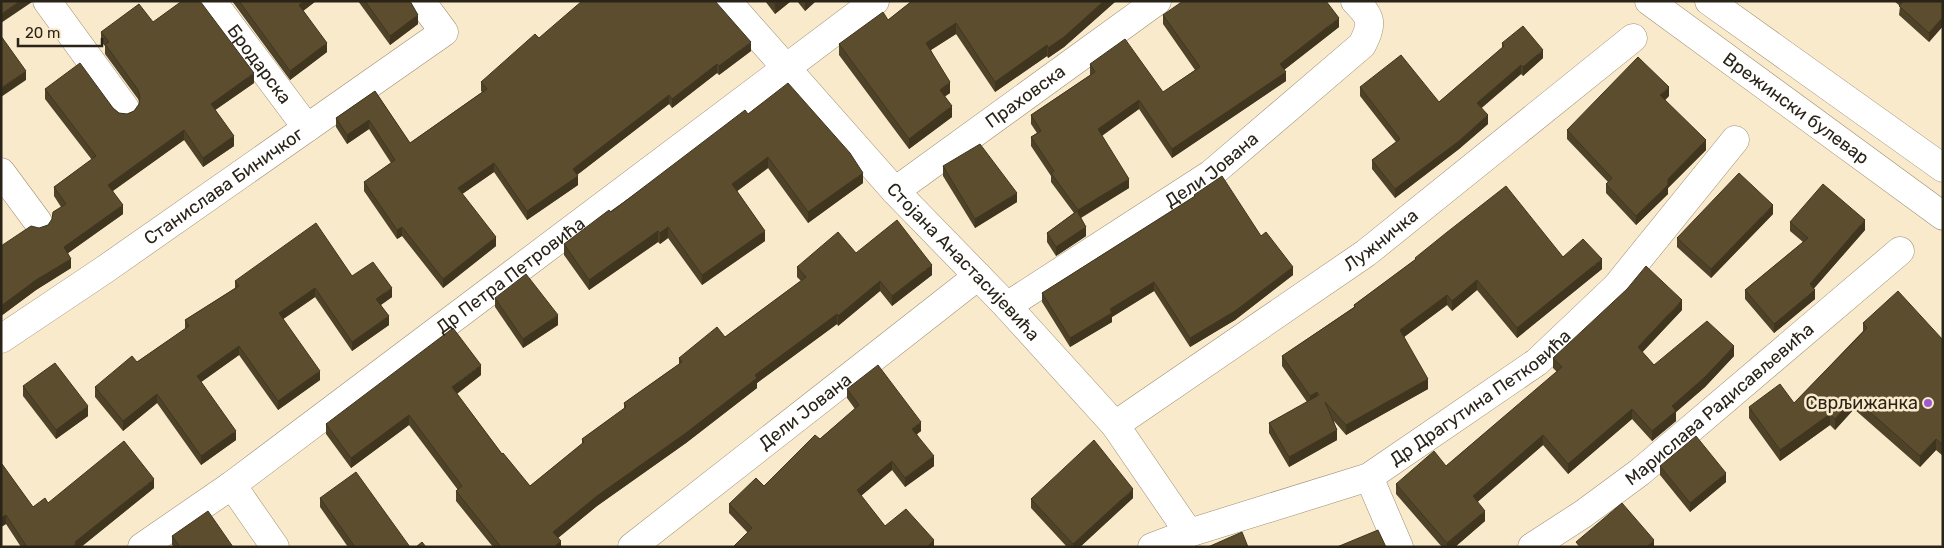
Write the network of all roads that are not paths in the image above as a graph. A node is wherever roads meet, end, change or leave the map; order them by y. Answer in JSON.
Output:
{"nodes":[{"id":1,"x":47,"y":1,"type":"edge"},
{"id":2,"x":212,"y":1,"type":"edge"},
{"id":3,"x":421,"y":1,"type":"edge"},
{"id":4,"x":727,"y":1,"type":"edge"},
{"id":5,"x":875,"y":1,"type":"edge"},
{"id":6,"x":1157,"y":1,"type":"edge"},
{"id":7,"x":1355,"y":1,"type":"edge"},
{"id":8,"x":1649,"y":1,"type":"edge"},
{"id":9,"x":1709,"y":1,"type":"edge"},
{"id":10,"x":1633,"y":38,"type":"dead end"},
{"id":11,"x":786,"y":70,"type":"junction"},
{"id":12,"x":125,"y":108,"type":"dead end"},
{"id":13,"x":307,"y":128,"type":"junction"},
{"id":14,"x":1735,"y":140,"type":"dead end"},
{"id":15,"x":1943,"y":168,"type":"edge"},
{"id":16,"x":1,"y":172,"type":"edge"},
{"id":17,"x":895,"y":190,"type":"junction"},
{"id":18,"x":1943,"y":216,"type":"edge"},
{"id":19,"x":38,"y":222,"type":"dead end"},
{"id":20,"x":1900,"y":251,"type":"dead end"},
{"id":21,"x":978,"y":276,"type":"junction"},
{"id":22,"x":1007,"y":306,"type":"junction"},
{"id":23,"x":1,"y":339,"type":"edge"},
{"id":24,"x":1115,"y":425,"type":"junction"},
{"id":25,"x":1369,"y":477,"type":"junction"},
{"id":26,"x":232,"y":485,"type":"junction"},
{"id":27,"x":1189,"y":533,"type":"junction"},
{"id":28,"x":142,"y":547,"type":"edge"},
{"id":29,"x":275,"y":547,"type":"edge"},
{"id":30,"x":632,"y":547,"type":"edge"},
{"id":31,"x":1152,"y":547,"type":"edge"},
{"id":32,"x":1399,"y":547,"type":"edge"},
{"id":33,"x":1532,"y":547,"type":"edge"}],
"edges":[{"from":1,"to":12,"type":"street"},
{"from":2,"to":13,"type":"street","name":"Бродарска"},
{"from":3,"to":13,"type":"street","name":"Станислава Биничког"},
{"from":4,"to":11,"type":"street","name":"Стојана Анастасијевића"},
{"from":5,"to":11,"type":"street","name":"Др Петра Петровића"},
{"from":6,"to":17,"type":"street","name":"Праховска"},
{"from":7,"to":22,"type":"street","name":"Дели Јована"},
{"from":8,"to":18,"type":"street","name":"Врежински булевар"},
{"from":9,"to":15,"type":"street"},
{"from":10,"to":24,"type":"street","name":"Лужничка"},
{"from":11,"to":17,"type":"street","name":"Стојана Анастасијевића"},
{"from":11,"to":26,"type":"street","name":"Др Петра Петровића"},
{"from":13,"to":23,"type":"street","name":"Станислава Биничког"},
{"from":14,"to":25,"type":"street","name":"Др Драгутина Петковића"},
{"from":16,"to":19,"type":"street"},
{"from":17,"to":21,"type":"street","name":"Стојана Анастасијевића"},
{"from":20,"to":33,"type":"street","name":"Марислава Радисављевића"},
{"from":21,"to":22,"type":"street","name":"Стојана Анастасијевића"},
{"from":21,"to":30,"type":"street","name":"Дели Јована"},
{"from":22,"to":24,"type":"street","name":"Стојана Анастасијевића"},
{"from":24,"to":27,"type":"street","name":"Стојана Анастасијевића"},
{"from":25,"to":27,"type":"street","name":"Др Драгутина Петковића"},
{"from":25,"to":32,"type":"street"},
{"from":26,"to":28,"type":"street","name":"Др Петра Петровића"},
{"from":26,"to":29,"type":"street"},
{"from":27,"to":31,"type":"street","name":"Др Драгутина Петковића"}]}
